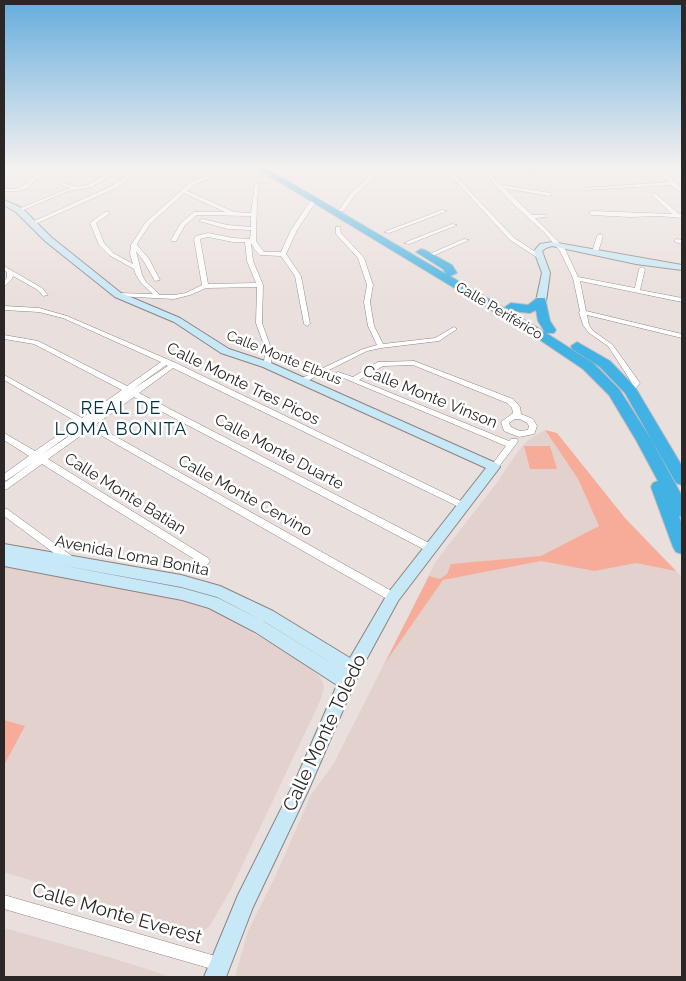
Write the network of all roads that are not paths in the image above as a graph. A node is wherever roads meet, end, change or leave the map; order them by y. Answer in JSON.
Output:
{"nodes":[{"id":1,"x":23,"y":214,"type":"edge"},
{"id":2,"x":54,"y":214,"type":"edge"},
{"id":3,"x":106,"y":214,"type":"edge"},
{"id":4,"x":158,"y":214,"type":"edge"},
{"id":5,"x":195,"y":214,"type":"edge"},
{"id":6,"x":225,"y":214,"type":"edge"},
{"id":7,"x":233,"y":214,"type":"joint"},
{"id":8,"x":305,"y":214,"type":"edge"},
{"id":9,"x":337,"y":214,"type":"edge"},
{"id":10,"x":349,"y":214,"type":"edge"},
{"id":11,"x":439,"y":214,"type":"edge"},
{"id":12,"x":489,"y":214,"type":"edge"},
{"id":13,"x":528,"y":214,"type":"edge"},
{"id":14,"x":615,"y":214,"type":"edge"},
{"id":15,"x":254,"y":215,"type":"joint"},
{"id":16,"x":544,"y":216,"type":"dead end"},
{"id":17,"x":680,"y":216,"type":"edge"},
{"id":18,"x":531,"y":217,"type":"junction"},
{"id":19,"x":202,"y":221,"type":"dead end"},
{"id":20,"x":33,"y":223,"type":"junction"},
{"id":21,"x":454,"y":225,"type":"dead end"},
{"id":22,"x":370,"y":226,"type":"junction"},
{"id":23,"x":338,"y":228,"type":"dead end"},
{"id":24,"x":253,"y":229,"type":"junction"},
{"id":25,"x":387,"y":232,"type":"junction"},
{"id":26,"x":600,"y":236,"type":"dead end"},
{"id":27,"x":174,"y":240,"type":"dead end"},
{"id":28,"x":466,"y":240,"type":"dead end"},
{"id":29,"x":250,"y":241,"type":"junction"},
{"id":30,"x":406,"y":244,"type":"junction"},
{"id":31,"x":557,"y":244,"type":"junction"},
{"id":32,"x":134,"y":245,"type":"junction"},
{"id":33,"x":595,"y":252,"type":"junction"},
{"id":34,"x":282,"y":254,"type":"junction"},
{"id":35,"x":428,"y":256,"type":"junction"},
{"id":36,"x":540,"y":257,"type":"junction"},
{"id":37,"x":4,"y":268,"type":"edge"},
{"id":38,"x":136,"y":268,"type":"junction"},
{"id":39,"x":682,"y":268,"type":"edge"},
{"id":40,"x":642,"y":269,"type":"dead end"},
{"id":41,"x":10,"y":272,"type":"junction"},
{"id":42,"x":451,"y":273,"type":"junction"},
{"id":43,"x":576,"y":278,"type":"junction"},
{"id":44,"x":157,"y":280,"type":"dead end"},
{"id":45,"x":4,"y":284,"type":"edge"},
{"id":46,"x":260,"y":285,"type":"junction"},
{"id":47,"x":205,"y":286,"type":"junction"},
{"id":48,"x":637,"y":290,"type":"junction"},
{"id":49,"x":118,"y":294,"type":"junction"},
{"id":50,"x":45,"y":295,"type":"dead end"},
{"id":51,"x":158,"y":296,"type":"junction"},
{"id":52,"x":682,"y":300,"type":"edge"},
{"id":53,"x":541,"y":301,"type":"junction"},
{"id":54,"x":511,"y":307,"type":"junction"},
{"id":55,"x":4,"y":308,"type":"edge"},
{"id":56,"x":582,"y":312,"type":"junction"},
{"id":57,"x":307,"y":324,"type":"dead end"},
{"id":58,"x":454,"y":329,"type":"dead end"},
{"id":59,"x":550,"y":330,"type":"junction"},
{"id":60,"x":682,"y":336,"type":"edge"},
{"id":61,"x":4,"y":337,"type":"edge"},
{"id":62,"x":381,"y":346,"type":"junction"},
{"id":63,"x":170,"y":363,"type":"junction"},
{"id":64,"x":267,"y":365,"type":"junction"},
{"id":65,"x":338,"y":374,"type":"dead end"},
{"id":66,"x":4,"y":377,"type":"edge"},
{"id":67,"x":354,"y":380,"type":"junction"},
{"id":68,"x":303,"y":381,"type":"junction"},
{"id":69,"x":630,"y":390,"type":"junction"},
{"id":70,"x":131,"y":391,"type":"junction"},
{"id":71,"x":518,"y":416,"type":"junction"},
{"id":72,"x":85,"y":423,"type":"junction"},
{"id":73,"x":519,"y":434,"type":"junction"},
{"id":74,"x":4,"y":436,"type":"edge"},
{"id":75,"x":511,"y":445,"type":"junction"},
{"id":76,"x":649,"y":449,"type":"junction"},
{"id":77,"x":37,"y":458,"type":"junction"},
{"id":78,"x":494,"y":467,"type":"junction"},
{"id":79,"x":4,"y":478,"type":"edge"},
{"id":80,"x":682,"y":479,"type":"edge"},
{"id":81,"x":4,"y":487,"type":"edge"},
{"id":82,"x":464,"y":506,"type":"junction"},
{"id":83,"x":4,"y":511,"type":"edge"},
{"id":84,"x":682,"y":511,"type":"edge"},
{"id":85,"x":682,"y":546,"type":"edge"},
{"id":86,"x":430,"y":548,"type":"junction"},
{"id":87,"x":4,"y":549,"type":"edge"},
{"id":88,"x":4,"y":560,"type":"edge"},
{"id":89,"x":205,"y":561,"type":"dead end"},
{"id":90,"x":73,"y":562,"type":"junction"},
{"id":91,"x":393,"y":597,"type":"junction"},
{"id":92,"x":349,"y":674,"type":"junction"},
{"id":93,"x":4,"y":902,"type":"edge"},
{"id":94,"x":217,"y":971,"type":"edge"}],
"edges":[{"from":1,"to":20,"type":"street","name":"Calle Monte Elbrus"},
{"from":2,"to":20,"type":"street"},
{"from":3,"to":38,"type":"street"},
{"from":4,"to":32,"type":"street"},
{"from":5,"to":27,"type":"street"},
{"from":6,"to":7,"type":"street"},
{"from":7,"to":15,"type":"street"},
{"from":8,"to":34,"type":"street"},
{"from":9,"to":76,"type":"highway","name":"Calle Periférico"},
{"from":10,"to":22,"type":"highway","name":"Calle Periférico"},
{"from":11,"to":25,"type":"street"},
{"from":12,"to":36,"type":"street"},
{"from":13,"to":18,"type":"street"},
{"from":14,"to":17,"type":"street"},
{"from":15,"to":24,"type":"street"},
{"from":16,"to":18,"type":"street"},
{"from":18,"to":31,"type":"street"},
{"from":19,"to":24,"type":"street"},
{"from":20,"to":49,"type":"street","name":"Calle Monte Elbrus"},
{"from":21,"to":30,"type":"street"},
{"from":22,"to":25,"type":"highway"},
{"from":22,"to":42,"type":"highway","name":"Calle Periférico"},
{"from":23,"to":62,"type":"street"},
{"from":24,"to":29,"type":"street"},
{"from":25,"to":30,"type":"highway"},
{"from":26,"to":33,"type":"street"},
{"from":28,"to":35,"type":"street"},
{"from":29,"to":34,"type":"street"},
{"from":29,"to":46,"type":"street"},
{"from":29,"to":47,"type":"street"},
{"from":30,"to":35,"type":"highway"},
{"from":31,"to":33,"type":"street"},
{"from":31,"to":36,"type":"street"},
{"from":31,"to":43,"type":"street"},
{"from":32,"to":38,"type":"street"},
{"from":32,"to":44,"type":"street"},
{"from":33,"to":39,"type":"street"},
{"from":34,"to":57,"type":"street"},
{"from":35,"to":42,"type":"highway"},
{"from":36,"to":53,"type":"street"},
{"from":37,"to":41,"type":"street"},
{"from":38,"to":51,"type":"street"},
{"from":40,"to":48,"type":"street"},
{"from":41,"to":45,"type":"street"},
{"from":41,"to":50,"type":"street"},
{"from":42,"to":54,"type":"highway","name":"Calle Periférico"},
{"from":43,"to":48,"type":"street"},
{"from":43,"to":56,"type":"street"},
{"from":46,"to":47,"type":"street"},
{"from":46,"to":64,"type":"street"},
{"from":47,"to":51,"type":"street"},
{"from":48,"to":52,"type":"street"},
{"from":49,"to":51,"type":"street"},
{"from":49,"to":64,"type":"street","name":"Calle Monte Elbrus"},
{"from":53,"to":54,"type":"highway"},
{"from":53,"to":59,"type":"highway"},
{"from":54,"to":59,"type":"highway","name":"Calle Periférico"},
{"from":55,"to":63,"type":"street","name":"Calle Monte Tres Picos"},
{"from":56,"to":60,"type":"street"},
{"from":56,"to":69,"type":"street"},
{"from":58,"to":62,"type":"street"},
{"from":59,"to":69,"type":"highway","name":"Calle Periférico"},
{"from":61,"to":70,"type":"street","name":"Calle Monte Duarte"},
{"from":62,"to":68,"type":"street"},
{"from":63,"to":70,"type":"street"},
{"from":63,"to":82,"type":"street","name":"Calle Monte Tres Picos"},
{"from":64,"to":68,"type":"street","name":"Calle Monte Elbrus"},
{"from":65,"to":67,"type":"street","name":"Calle Monte Vinson"},
{"from":66,"to":72,"type":"street","name":"Calle Monte Cervino"},
{"from":67,"to":71,"type":"street"},
{"from":67,"to":75,"type":"street","name":"Calle Monte Vinson"},
{"from":68,"to":78,"type":"street","name":"Calle Monte Elbrus"},
{"from":69,"to":80,"type":"highway","name":"Calle Periférico"},
{"from":70,"to":72,"type":"street"},
{"from":70,"to":86,"type":"street","name":"Calle Monte Duarte"},
{"from":71,"to":73,"type":"street"},
{"from":71,"to":73,"type":"street"},
{"from":72,"to":77,"type":"street"},
{"from":72,"to":91,"type":"street","name":"Calle Monte Cervino"},
{"from":73,"to":75,"type":"street","name":"Calle Monte Toledo"},
{"from":74,"to":77,"type":"street","name":"Calle Monte Batian"},
{"from":75,"to":78,"type":"street","name":"Calle Monte Toledo"},
{"from":76,"to":84,"type":"highway","name":"Calle Periférico"},
{"from":76,"to":85,"type":"highway"},
{"from":77,"to":79,"type":"street"},
{"from":77,"to":81,"type":"street"},
{"from":77,"to":89,"type":"street","name":"Calle Monte Batian"},
{"from":78,"to":82,"type":"street","name":"Calle Monte Toledo"},
{"from":82,"to":86,"type":"street","name":"Calle Monte Toledo"},
{"from":83,"to":90,"type":"street"},
{"from":86,"to":91,"type":"street","name":"Calle Monte Toledo"},
{"from":87,"to":90,"type":"street","name":"Avenida Loma Bonita"},
{"from":88,"to":92,"type":"street","name":"Avenida Loma Bonita"},
{"from":90,"to":92,"type":"street","name":"Avenida Loma Bonita"},
{"from":91,"to":92,"type":"street","name":"Calle Monte Toledo"},
{"from":92,"to":94,"type":"street","name":"Calle Monte Toledo"},
{"from":93,"to":94,"type":"street","name":"Calle Monte Everest"}]}
